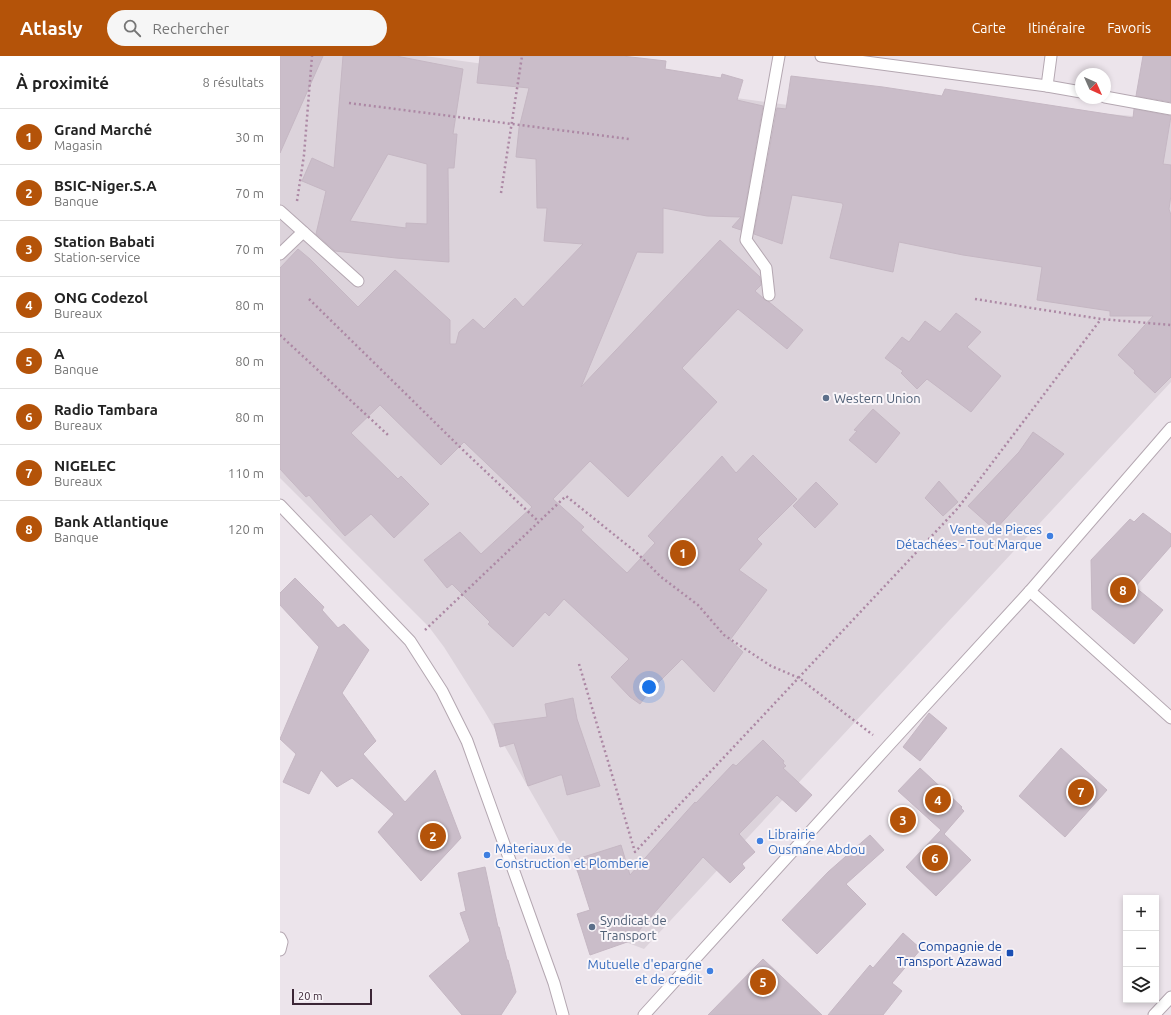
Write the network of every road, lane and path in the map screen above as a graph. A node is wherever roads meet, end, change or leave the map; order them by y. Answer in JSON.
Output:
{"nodes":[{"id":1,"x":312,"y":56,"type":"edge"},
{"id":2,"x":522,"y":56,"type":"edge"},
{"id":3,"x":779,"y":56,"type":"edge"},
{"id":4,"x":821,"y":56,"type":"edge"},
{"id":5,"x":1051,"y":56,"type":"edge"},
{"id":6,"x":1047,"y":86,"type":"junction"},
{"id":7,"x":1075,"y":91,"type":"edge"},
{"id":8,"x":1111,"y":98,"type":"edge"},
{"id":9,"x":349,"y":103,"type":"dead end"},
{"id":10,"x":1171,"y":109,"type":"edge"},
{"id":11,"x":512,"y":124,"type":"junction"},
{"id":12,"x":629,"y":139,"type":"dead end"},
{"id":13,"x":501,"y":193,"type":"dead end"},
{"id":14,"x":280,"y":211,"type":"edge"},
{"id":15,"x":293,"y":223,"type":"junction"},
{"id":16,"x":303,"y":232,"type":"junction"},
{"id":17,"x":280,"y":254,"type":"edge"},
{"id":18,"x":358,"y":281,"type":"dead end"},
{"id":19,"x":769,"y":295,"type":"dead end"},
{"id":20,"x":309,"y":299,"type":"dead end"},
{"id":21,"x":975,"y":299,"type":"dead end"},
{"id":22,"x":1101,"y":319,"type":"junction"},
{"id":23,"x":1171,"y":325,"type":"edge"},
{"id":24,"x":280,"y":335,"type":"edge"},
{"id":25,"x":1171,"y":428,"type":"edge"},
{"id":26,"x":388,"y":434,"type":"dead end"},
{"id":27,"x":280,"y":505,"type":"edge"},
{"id":28,"x":538,"y":521,"type":"junction"},
{"id":29,"x":1030,"y":591,"type":"junction"},
{"id":30,"x":410,"y":641,"type":"junction"},
{"id":31,"x":579,"y":664,"type":"dead end"},
{"id":32,"x":799,"y":678,"type":"junction"},
{"id":33,"x":1171,"y":718,"type":"edge"},
{"id":34,"x":888,"y":746,"type":"junction"},
{"id":35,"x":280,"y":938,"type":"edge"},
{"id":36,"x":280,"y":950,"type":"edge"},
{"id":37,"x":1171,"y":997,"type":"edge"},
{"id":38,"x":563,"y":1015,"type":"edge"},
{"id":39,"x":644,"y":1015,"type":"edge"},
{"id":40,"x":1154,"y":1015,"type":"edge"}],
"edges":[{"from":1,"to":15,"type":"path"},
{"from":2,"to":11,"type":"path"},
{"from":3,"to":19,"type":"street"},
{"from":4,"to":6,"type":"street"},
{"from":5,"to":6,"type":"street"},
{"from":6,"to":7,"type":"street"},
{"from":8,"to":10,"type":"street"},
{"from":9,"to":11,"type":"path"},
{"from":11,"to":12,"type":"path"},
{"from":11,"to":13,"type":"path"},
{"from":14,"to":15,"type":"street"},
{"from":15,"to":16,"type":"street"},
{"from":16,"to":17,"type":"street"},
{"from":16,"to":18,"type":"street"},
{"from":20,"to":28,"type":"path"},
{"from":21,"to":22,"type":"path"},
{"from":22,"to":23,"type":"path"},
{"from":22,"to":32,"type":"path"},
{"from":24,"to":26,"type":"path"},
{"from":25,"to":29,"type":"street"},
{"from":27,"to":30,"type":"street"},
{"from":28,"to":30,"type":"path"},
{"from":28,"to":32,"type":"path"},
{"from":29,"to":33,"type":"street"},
{"from":29,"to":34,"type":"street"},
{"from":30,"to":38,"type":"street"},
{"from":31,"to":32,"type":"path"},
{"from":32,"to":34,"type":"path"},
{"from":34,"to":39,"type":"street"},
{"from":35,"to":36,"type":"street"},
{"from":37,"to":40,"type":"street"}]}
